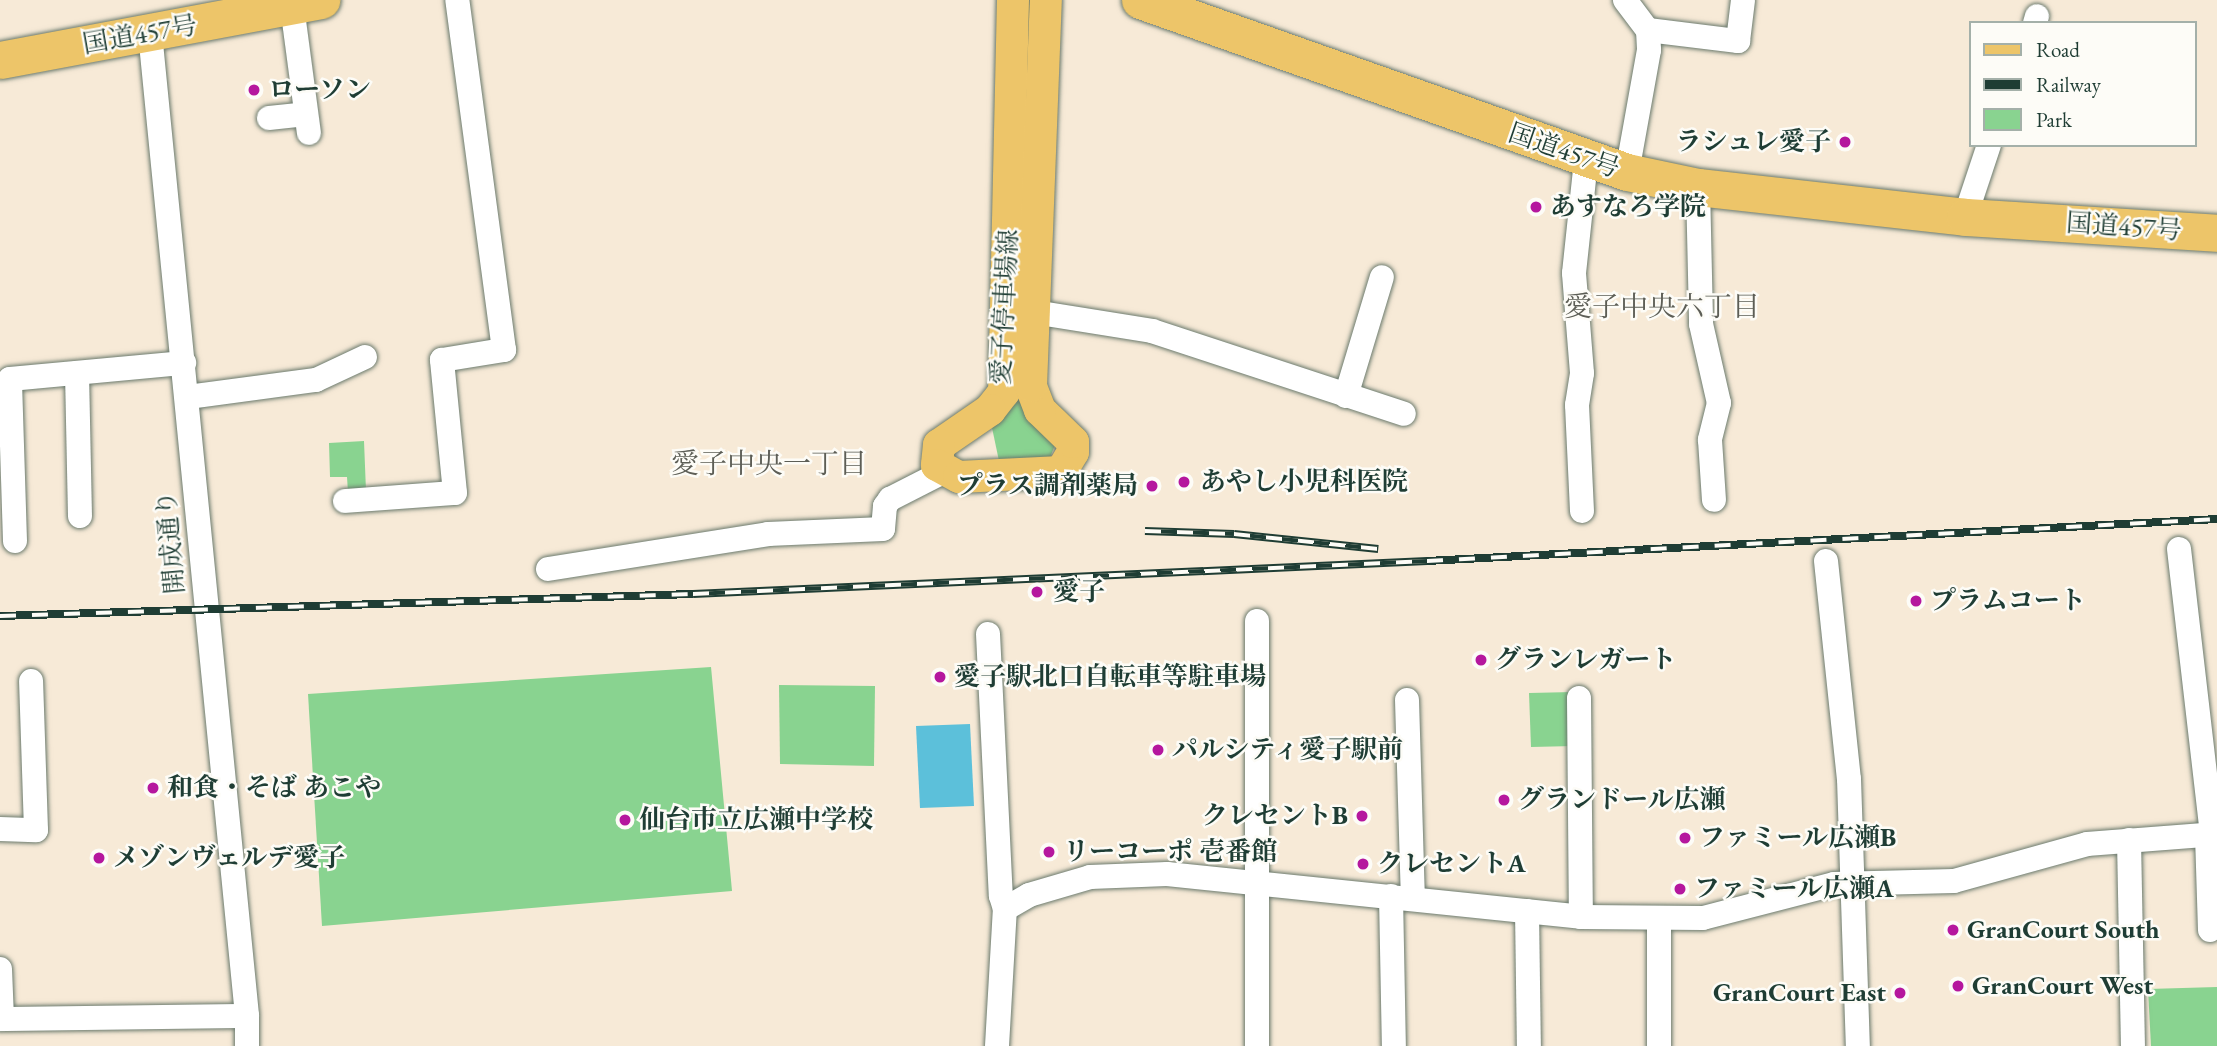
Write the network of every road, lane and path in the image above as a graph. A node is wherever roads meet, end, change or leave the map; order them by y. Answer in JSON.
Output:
{"nodes":[{"id":1,"x":457,"y":0,"type":"edge"},
{"id":2,"x":1013,"y":0,"type":"edge"},
{"id":3,"x":1046,"y":0,"type":"edge"},
{"id":4,"x":1140,"y":0,"type":"edge"},
{"id":5,"x":1625,"y":0,"type":"edge"},
{"id":6,"x":1743,"y":0,"type":"edge"},
{"id":7,"x":306,"y":3,"type":"edge"},
{"id":8,"x":1648,"y":30,"type":"junction"},
{"id":9,"x":150,"y":33,"type":"junction"},
{"id":10,"x":0,"y":60,"type":"edge"},
{"id":11,"x":269,"y":118,"type":"dead end"},
{"id":12,"x":1988,"y":147,"type":"edge"},
{"id":13,"x":1586,"y":161,"type":"junction"},
{"id":14,"x":1627,"y":173,"type":"junction"},
{"id":15,"x":1698,"y":187,"type":"junction"},
{"id":16,"x":1965,"y":217,"type":"junction"},
{"id":17,"x":2217,"y":233,"type":"edge"},
{"id":18,"x":1382,"y":277,"type":"dead end"},
{"id":19,"x":1034,"y":312,"type":"junction"},
{"id":20,"x":365,"y":357,"type":"dead end"},
{"id":21,"x":184,"y":363,"type":"junction"},
{"id":22,"x":77,"y":373,"type":"junction"},
{"id":23,"x":188,"y":397,"type":"junction"},
{"id":24,"x":1346,"y":397,"type":"junction"},
{"id":25,"x":1404,"y":414,"type":"dead end"},
{"id":26,"x":943,"y":472,"type":"junction"},
{"id":27,"x":1714,"y":500,"type":"dead end"},
{"id":28,"x":345,"y":501,"type":"dead end"},
{"id":29,"x":1581,"y":511,"type":"dead end"},
{"id":30,"x":80,"y":516,"type":"dead end"},
{"id":31,"x":17,"y":542,"type":"edge"},
{"id":32,"x":2179,"y":549,"type":"dead end"},
{"id":33,"x":1826,"y":561,"type":"dead end"},
{"id":34,"x":548,"y":569,"type":"dead end"},
{"id":35,"x":1257,"y":621,"type":"dead end"},
{"id":36,"x":988,"y":634,"type":"dead end"},
{"id":37,"x":31,"y":681,"type":"dead end"},
{"id":38,"x":1579,"y":698,"type":"dead end"},
{"id":39,"x":1407,"y":700,"type":"dead end"},
{"id":40,"x":0,"y":829,"type":"edge"},
{"id":41,"x":2212,"y":835,"type":"edge"},
{"id":42,"x":2129,"y":840,"type":"junction"},
{"id":43,"x":1257,"y":881,"type":"junction"},
{"id":44,"x":1855,"y":883,"type":"junction"},
{"id":45,"x":1402,"y":897,"type":"junction"},
{"id":46,"x":1006,"y":909,"type":"junction"},
{"id":47,"x":1527,"y":911,"type":"junction"},
{"id":48,"x":1581,"y":917,"type":"junction"},
{"id":49,"x":1658,"y":919,"type":"junction"},
{"id":50,"x":2210,"y":930,"type":"dead end"},
{"id":51,"x":0,"y":969,"type":"edge"},
{"id":52,"x":247,"y":1016,"type":"junction"},
{"id":53,"x":1,"y":1019,"type":"edge"},
{"id":54,"x":247,"y":1046,"type":"edge"},
{"id":55,"x":997,"y":1046,"type":"edge"},
{"id":56,"x":1257,"y":1046,"type":"edge"},
{"id":57,"x":1394,"y":1046,"type":"edge"},
{"id":58,"x":1530,"y":1046,"type":"edge"},
{"id":59,"x":1659,"y":1046,"type":"edge"},
{"id":60,"x":1858,"y":1046,"type":"edge"},
{"id":61,"x":2133,"y":1046,"type":"edge"}],
"edges":[{"from":1,"to":28,"type":"street"},
{"from":2,"to":26,"type":"main road","name":"愛子停車場線"},
{"from":3,"to":19,"type":"main road","name":"愛子停車場線"},
{"from":4,"to":13,"type":"highway","name":"国道457号"},
{"from":5,"to":8,"type":"street"},
{"from":6,"to":8,"type":"street"},
{"from":7,"to":9,"type":"highway","name":"国道457号"},
{"from":7,"to":11,"type":"street"},
{"from":8,"to":14,"type":"street"},
{"from":9,"to":10,"type":"highway","name":"国道457号"},
{"from":9,"to":21,"type":"street","name":"開成通り"},
{"from":12,"to":16,"type":"street"},
{"from":13,"to":14,"type":"highway","name":"国道457号"},
{"from":13,"to":29,"type":"street"},
{"from":14,"to":15,"type":"highway","name":"国道457号"},
{"from":15,"to":16,"type":"highway","name":"国道457号"},
{"from":15,"to":27,"type":"street"},
{"from":16,"to":17,"type":"highway","name":"国道457号"},
{"from":18,"to":24,"type":"street"},
{"from":19,"to":24,"type":"street"},
{"from":19,"to":26,"type":"main road","name":"愛子停車場線"},
{"from":20,"to":23,"type":"street"},
{"from":21,"to":22,"type":"street"},
{"from":21,"to":23,"type":"street","name":"開成通り"},
{"from":22,"to":30,"type":"street"},
{"from":22,"to":31,"type":"street"},
{"from":23,"to":52,"type":"street","name":"開成通り"},
{"from":24,"to":25,"type":"street"},
{"from":26,"to":34,"type":"street"},
{"from":32,"to":41,"type":"street"},
{"from":33,"to":44,"type":"street"},
{"from":35,"to":43,"type":"street"},
{"from":36,"to":46,"type":"street"},
{"from":37,"to":40,"type":"street"},
{"from":38,"to":48,"type":"street"},
{"from":39,"to":45,"type":"street"},
{"from":41,"to":42,"type":"street"},
{"from":41,"to":50,"type":"street"},
{"from":42,"to":44,"type":"street"},
{"from":42,"to":61,"type":"street"},
{"from":43,"to":45,"type":"street"},
{"from":43,"to":46,"type":"street"},
{"from":43,"to":56,"type":"street"},
{"from":44,"to":49,"type":"street"},
{"from":44,"to":60,"type":"street"},
{"from":45,"to":47,"type":"street"},
{"from":45,"to":57,"type":"street"},
{"from":46,"to":55,"type":"street"},
{"from":47,"to":48,"type":"street"},
{"from":47,"to":58,"type":"street"},
{"from":48,"to":49,"type":"street"},
{"from":49,"to":59,"type":"street"},
{"from":51,"to":53,"type":"street"},
{"from":52,"to":53,"type":"street"},
{"from":52,"to":54,"type":"street","name":"開成通り"}]}
